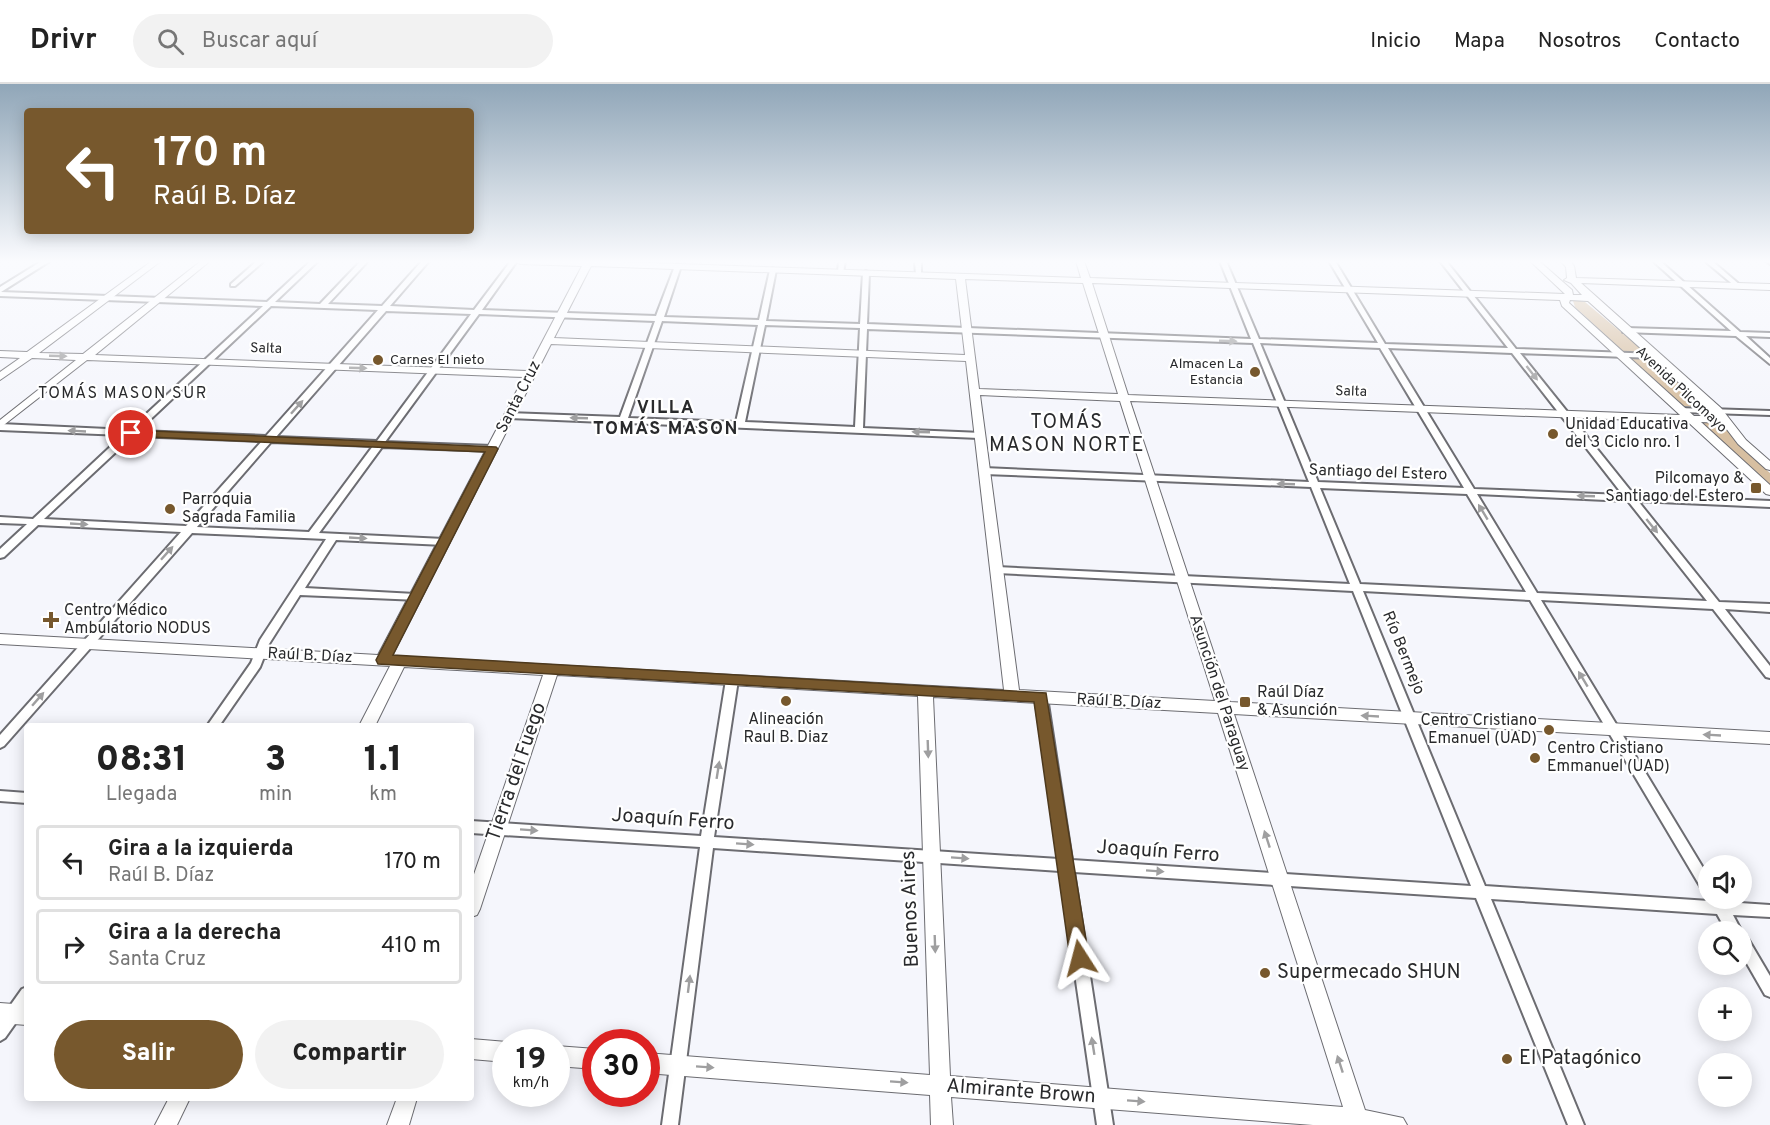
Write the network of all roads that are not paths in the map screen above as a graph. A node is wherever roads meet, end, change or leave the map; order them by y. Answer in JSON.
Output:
{"nodes":[{"id":1,"x":91,"y":310,"type":"edge"},
{"id":2,"x":145,"y":310,"type":"edge"},
{"id":3,"x":264,"y":310,"type":"edge"},
{"id":4,"x":383,"y":310,"type":"edge"},
{"id":5,"x":433,"y":310,"type":"edge"},
{"id":6,"x":564,"y":310,"type":"edge"},
{"id":7,"x":662,"y":310,"type":"edge"},
{"id":8,"x":765,"y":310,"type":"edge"},
{"id":9,"x":865,"y":310,"type":"edge"},
{"id":10,"x":964,"y":310,"type":"edge"},
{"id":11,"x":1094,"y":310,"type":"edge"},
{"id":12,"x":1243,"y":310,"type":"edge"},
{"id":13,"x":1361,"y":310,"type":"edge"},
{"id":14,"x":1481,"y":310,"type":"edge"},
{"id":15,"x":1571,"y":310,"type":"edge"},
{"id":16,"x":1603,"y":310,"type":"edge"},
{"id":17,"x":1711,"y":310,"type":"edge"},
{"id":18,"x":477,"y":311,"type":"junction"},
{"id":19,"x":561,"y":315,"type":"junction"},
{"id":20,"x":659,"y":319,"type":"junction"},
{"id":21,"x":762,"y":323,"type":"junction"},
{"id":22,"x":864,"y":327,"type":"junction"},
{"id":23,"x":1626,"y":330,"type":"junction"},
{"id":24,"x":966,"y":331,"type":"junction"},
{"id":25,"x":1738,"y":334,"type":"junction"},
{"id":26,"x":1770,"y":335,"type":"edge"},
{"id":27,"x":1103,"y":336,"type":"junction"},
{"id":28,"x":548,"y":341,"type":"junction"},
{"id":29,"x":1256,"y":342,"type":"junction"},
{"id":30,"x":650,"y":345,"type":"junction"},
{"id":31,"x":1383,"y":347,"type":"junction"},
{"id":32,"x":756,"y":349,"type":"junction"},
{"id":33,"x":1515,"y":352,"type":"junction"},
{"id":34,"x":862,"y":353,"type":"junction"},
{"id":35,"x":0,"y":354,"type":"edge"},
{"id":36,"x":30,"y":355,"type":"junction"},
{"id":37,"x":1622,"y":356,"type":"junction"},
{"id":38,"x":1655,"y":356,"type":"junction"},
{"id":39,"x":86,"y":357,"type":"junction"},
{"id":40,"x":970,"y":358,"type":"junction"},
{"id":41,"x":208,"y":362,"type":"junction"},
{"id":42,"x":1770,"y":362,"type":"edge"},
{"id":43,"x":332,"y":367,"type":"junction"},
{"id":44,"x":434,"y":371,"type":"junction"},
{"id":45,"x":531,"y":374,"type":"junction"},
{"id":46,"x":0,"y":377,"type":"edge"},
{"id":47,"x":974,"y":392,"type":"junction"},
{"id":48,"x":1123,"y":398,"type":"junction"},
{"id":49,"x":1281,"y":404,"type":"junction"},
{"id":50,"x":1421,"y":410,"type":"junction"},
{"id":51,"x":1681,"y":410,"type":"junction"},
{"id":52,"x":1717,"y":410,"type":"junction"},
{"id":53,"x":1770,"y":413,"type":"edge"},
{"id":54,"x":509,"y":415,"type":"junction"},
{"id":55,"x":1565,"y":416,"type":"junction"},
{"id":56,"x":623,"y":420,"type":"junction"},
{"id":57,"x":1692,"y":420,"type":"junction"},
{"id":58,"x":1726,"y":420,"type":"junction"},
{"id":59,"x":740,"y":425,"type":"junction"},
{"id":60,"x":0,"y":426,"type":"edge"},
{"id":61,"x":859,"y":430,"type":"junction"},
{"id":62,"x":131,"y":433,"type":"junction"},
{"id":63,"x":980,"y":435,"type":"junction"},
{"id":64,"x":268,"y":439,"type":"junction"},
{"id":65,"x":380,"y":444,"type":"junction"},
{"id":66,"x":492,"y":449,"type":"junction"},
{"id":67,"x":1770,"y":467,"type":"edge"},
{"id":68,"x":984,"y":471,"type":"junction"},
{"id":69,"x":1149,"y":478,"type":"junction"},
{"id":70,"x":1315,"y":485,"type":"junction"},
{"id":71,"x":1770,"y":491,"type":"edge"},
{"id":72,"x":1470,"y":492,"type":"junction"},
{"id":73,"x":1630,"y":498,"type":"junction"},
{"id":74,"x":1770,"y":504,"type":"edge"},
{"id":75,"x":0,"y":520,"type":"edge"},
{"id":76,"x":36,"y":522,"type":"junction"},
{"id":77,"x":188,"y":529,"type":"junction"},
{"id":78,"x":312,"y":535,"type":"junction"},
{"id":79,"x":333,"y":536,"type":"junction"},
{"id":80,"x":444,"y":542,"type":"junction"},
{"id":81,"x":0,"y":555,"type":"edge"},
{"id":82,"x":996,"y":570,"type":"junction"},
{"id":83,"x":1182,"y":579,"type":"junction"},
{"id":84,"x":1356,"y":587,"type":"junction"},
{"id":85,"x":298,"y":591,"type":"junction"},
{"id":86,"x":1533,"y":596,"type":"junction"},
{"id":87,"x":415,"y":598,"type":"junction"},
{"id":88,"x":1715,"y":605,"type":"junction"},
{"id":89,"x":1770,"y":608,"type":"edge"},
{"id":90,"x":0,"y":639,"type":"edge"},
{"id":91,"x":87,"y":643,"type":"junction"},
{"id":92,"x":260,"y":653,"type":"junction"},
{"id":93,"x":383,"y":660,"type":"junction"},
{"id":94,"x":400,"y":661,"type":"junction"},
{"id":95,"x":552,"y":670,"type":"junction"},
{"id":96,"x":1770,"y":674,"type":"edge"},
{"id":97,"x":732,"y":680,"type":"junction"},
{"id":98,"x":925,"y":691,"type":"junction"},
{"id":99,"x":1012,"y":696,"type":"junction"},
{"id":100,"x":1041,"y":697,"type":"junction"},
{"id":101,"x":1224,"y":708,"type":"junction"},
{"id":102,"x":1410,"y":718,"type":"junction"},
{"id":103,"x":215,"y":723,"type":"edge"},
{"id":104,"x":369,"y":723,"type":"edge"},
{"id":105,"x":1614,"y":729,"type":"junction"},
{"id":106,"x":1770,"y":738,"type":"edge"},
{"id":107,"x":0,"y":743,"type":"edge"},
{"id":108,"x":0,"y":796,"type":"edge"},
{"id":109,"x":24,"y":798,"type":"edge"},
{"id":110,"x":474,"y":826,"type":"edge"},
{"id":111,"x":498,"y":828,"type":"junction"},
{"id":112,"x":707,"y":842,"type":"junction"},
{"id":113,"x":932,"y":856,"type":"junction"},
{"id":114,"x":1066,"y":865,"type":"junction"},
{"id":115,"x":1698,"y":870,"type":"edge"},
{"id":116,"x":1280,"y":879,"type":"junction"},
{"id":117,"x":1481,"y":892,"type":"junction"},
{"id":118,"x":474,"y":900,"type":"edge"},
{"id":119,"x":1698,"y":902,"type":"edge"},
{"id":120,"x":1752,"y":908,"type":"edge"},
{"id":121,"x":1770,"y":911,"type":"edge"},
{"id":122,"x":1752,"y":959,"type":"edge"},
{"id":123,"x":1770,"y":990,"type":"edge"},
{"id":124,"x":24,"y":998,"type":"edge"},
{"id":125,"x":13,"y":1014,"type":"edge"},
{"id":126,"x":0,"y":1033,"type":"edge"},
{"id":127,"x":474,"y":1049,"type":"edge"},
{"id":128,"x":492,"y":1051,"type":"edge"},
{"id":129,"x":660,"y":1064,"type":"edge"},
{"id":130,"x":679,"y":1065,"type":"junction"},
{"id":131,"x":941,"y":1086,"type":"junction"},
{"id":132,"x":1101,"y":1098,"type":"junction"},
{"id":133,"x":178,"y":1101,"type":"edge"},
{"id":134,"x":406,"y":1101,"type":"edge"},
{"id":135,"x":1359,"y":1122,"type":"edge"},
{"id":136,"x":166,"y":1125,"type":"edge"},
{"id":137,"x":398,"y":1125,"type":"edge"},
{"id":138,"x":670,"y":1125,"type":"edge"},
{"id":139,"x":942,"y":1125,"type":"edge"},
{"id":140,"x":1105,"y":1125,"type":"edge"},
{"id":141,"x":1396,"y":1125,"type":"edge"},
{"id":142,"x":1576,"y":1125,"type":"edge"}],
"edges":[{"from":1,"to":36,"type":"street"},
{"from":2,"to":39,"type":"street"},
{"from":3,"to":41,"type":"street"},
{"from":4,"to":43,"type":"street"},
{"from":5,"to":18,"type":"street"},
{"from":6,"to":19,"type":"street","name":"Santa Cruz"},
{"from":7,"to":20,"type":"street"},
{"from":8,"to":21,"type":"street"},
{"from":9,"to":22,"type":"street"},
{"from":10,"to":24,"type":"street"},
{"from":11,"to":27,"type":"street","name":"Asunción del Paraguay"},
{"from":12,"to":29,"type":"street","name":"Río Bermejo"},
{"from":13,"to":31,"type":"street"},
{"from":14,"to":33,"type":"street"},
{"from":15,"to":37,"type":"street","name":"Avenida Pilcomayo"},
{"from":16,"to":23,"type":"street","name":"Avenida Pilcomayo"},
{"from":17,"to":25,"type":"street"},
{"from":18,"to":19,"type":"street"},
{"from":18,"to":44,"type":"street"},
{"from":19,"to":20,"type":"street"},
{"from":19,"to":28,"type":"street","name":"Santa Cruz"},
{"from":20,"to":21,"type":"street"},
{"from":20,"to":30,"type":"street"},
{"from":21,"to":22,"type":"street"},
{"from":21,"to":32,"type":"street"},
{"from":22,"to":24,"type":"street"},
{"from":22,"to":34,"type":"street"},
{"from":23,"to":25,"type":"street"},
{"from":23,"to":38,"type":"street","name":"Avenida Pilcomayo"},
{"from":24,"to":27,"type":"street"},
{"from":24,"to":40,"type":"street"},
{"from":25,"to":26,"type":"street"},
{"from":25,"to":42,"type":"street"},
{"from":27,"to":29,"type":"street","one_way":true},
{"from":27,"to":48,"type":"street","name":"Asunción del Paraguay"},
{"from":28,"to":30,"type":"street"},
{"from":28,"to":45,"type":"street","name":"Santa Cruz"},
{"from":29,"to":31,"type":"street"},
{"from":29,"to":49,"type":"street","name":"Río Bermejo"},
{"from":30,"to":32,"type":"street"},
{"from":30,"to":56,"type":"street"},
{"from":31,"to":33,"type":"street"},
{"from":31,"to":50,"type":"street"},
{"from":32,"to":34,"type":"street"},
{"from":32,"to":59,"type":"street"},
{"from":33,"to":37,"type":"street"},
{"from":33,"to":55,"type":"street","one_way":true},
{"from":34,"to":40,"type":"street"},
{"from":34,"to":61,"type":"street"},
{"from":35,"to":36,"type":"street","name":"Salta"},
{"from":36,"to":39,"type":"street","name":"Salta","one_way":true},
{"from":36,"to":46,"type":"street"},
{"from":37,"to":38,"type":"street"},
{"from":37,"to":51,"type":"street","name":"Avenida Pilcomayo"},
{"from":38,"to":52,"type":"street","name":"Avenida Pilcomayo"},
{"from":39,"to":41,"type":"street","name":"Salta"},
{"from":39,"to":60,"type":"street"},
{"from":40,"to":47,"type":"street"},
{"from":41,"to":43,"type":"street","name":"Salta"},
{"from":41,"to":62,"type":"street"},
{"from":43,"to":44,"type":"street","name":"Salta","one_way":true},
{"from":64,"to":43,"type":"street","one_way":true},
{"from":44,"to":45,"type":"street","name":"Salta"},
{"from":44,"to":65,"type":"street"},
{"from":45,"to":54,"type":"street","name":"Santa Cruz"},
{"from":47,"to":48,"type":"street","name":"Salta"},
{"from":47,"to":63,"type":"street"},
{"from":48,"to":49,"type":"street","name":"Salta"},
{"from":48,"to":69,"type":"street","name":"Asunción del Paraguay"},
{"from":49,"to":50,"type":"street","name":"Salta"},
{"from":49,"to":70,"type":"street","name":"Río Bermejo"},
{"from":50,"to":55,"type":"street","name":"Salta"},
{"from":50,"to":72,"type":"street"},
{"from":51,"to":52,"type":"street"},
{"from":51,"to":57,"type":"street","name":"Avenida Pilcomayo"},
{"from":52,"to":53,"type":"street"},
{"from":52,"to":58,"type":"street","name":"Avenida Pilcomayo"},
{"from":56,"to":54,"type":"street","one_way":true},
{"from":54,"to":66,"type":"street","name":"Santa Cruz"},
{"from":55,"to":57,"type":"street","name":"Salta"},
{"from":55,"to":73,"type":"street"},
{"from":56,"to":59,"type":"street"},
{"from":57,"to":58,"type":"street","name":"Salta"},
{"from":57,"to":71,"type":"street","name":"Avenida Pilcomayo"},
{"from":58,"to":67,"type":"street","name":"Avenida Pilcomayo"},
{"from":59,"to":61,"type":"street"},
{"from":62,"to":60,"type":"street","one_way":true},
{"from":63,"to":61,"type":"street","one_way":true},
{"from":62,"to":64,"type":"street"},
{"from":62,"to":76,"type":"street"},
{"from":63,"to":68,"type":"street"},
{"from":64,"to":65,"type":"street"},
{"from":64,"to":77,"type":"street"},
{"from":65,"to":66,"type":"street"},
{"from":65,"to":78,"type":"street"},
{"from":66,"to":80,"type":"street","name":"Santa Cruz"},
{"from":68,"to":69,"type":"street","name":"Santiago del Estero"},
{"from":68,"to":82,"type":"street"},
{"from":70,"to":69,"type":"street","name":"Santiago del Estero","one_way":true},
{"from":69,"to":83,"type":"street","name":"Asunción del Paraguay"},
{"from":70,"to":72,"type":"street","name":"Santiago del Estero"},
{"from":70,"to":84,"type":"street","name":"Río Bermejo"},
{"from":73,"to":72,"type":"street","name":"Santiago del Estero","one_way":true},
{"from":86,"to":72,"type":"street","one_way":true},
{"from":73,"to":74,"type":"street","name":"Santiago del Estero"},
{"from":73,"to":88,"type":"street","one_way":true},
{"from":75,"to":76,"type":"street"},
{"from":76,"to":77,"type":"street","one_way":true},
{"from":76,"to":81,"type":"street"},
{"from":77,"to":78,"type":"street"},
{"from":91,"to":77,"type":"street","one_way":true},
{"from":78,"to":79,"type":"street"},
{"from":79,"to":80,"type":"street","one_way":true},
{"from":79,"to":85,"type":"street"},
{"from":80,"to":87,"type":"street","name":"Santa Cruz"},
{"from":82,"to":83,"type":"street"},
{"from":82,"to":99,"type":"street"},
{"from":83,"to":84,"type":"street"},
{"from":83,"to":101,"type":"street","name":"Asunción del Paraguay"},
{"from":84,"to":86,"type":"street"},
{"from":84,"to":102,"type":"street","name":"Río Bermejo"},
{"from":85,"to":87,"type":"street"},
{"from":85,"to":92,"type":"street"},
{"from":86,"to":88,"type":"street"},
{"from":105,"to":86,"type":"street","one_way":true},
{"from":87,"to":93,"type":"street","name":"Santa Cruz"},
{"from":88,"to":89,"type":"street"},
{"from":88,"to":96,"type":"street"},
{"from":90,"to":91,"type":"street","name":"Raúl B. Díaz"},
{"from":91,"to":92,"type":"street","name":"Raúl B. Díaz"},
{"from":107,"to":91,"type":"street","one_way":true},
{"from":92,"to":93,"type":"street","name":"Raúl B. Díaz"},
{"from":92,"to":103,"type":"street"},
{"from":93,"to":94,"type":"street","name":"Raúl B. Díaz"},
{"from":94,"to":95,"type":"street","name":"Raúl B. Díaz"},
{"from":94,"to":104,"type":"street"},
{"from":95,"to":97,"type":"street","name":"Raúl B. Díaz"},
{"from":95,"to":111,"type":"street","name":"Tierra del Fuego"},
{"from":97,"to":98,"type":"street","name":"Raúl B. Díaz"},
{"from":112,"to":97,"type":"street","one_way":true},
{"from":98,"to":99,"type":"street","name":"Raúl B. Díaz"},
{"from":98,"to":113,"type":"street","name":"Buenos Aires","one_way":true},
{"from":99,"to":100,"type":"street","name":"Raúl B. Díaz"},
{"from":100,"to":101,"type":"street","name":"Raúl B. Díaz"},
{"from":100,"to":114,"type":"street"},
{"from":102,"to":101,"type":"street","name":"Raúl B. Díaz","one_way":true},
{"from":116,"to":101,"type":"street","name":"Asunción del Paraguay","one_way":true},
{"from":102,"to":105,"type":"street","name":"Raúl B. Díaz"},
{"from":102,"to":117,"type":"street","name":"Río Bermejo"},
{"from":106,"to":105,"type":"street","name":"Raúl B. Díaz","one_way":true},
{"from":105,"to":115,"type":"street"},
{"from":108,"to":109,"type":"street"},
{"from":110,"to":111,"type":"street","name":"Joaquín Ferro"},
{"from":111,"to":112,"type":"street","name":"Joaquín Ferro","one_way":true},
{"from":111,"to":118,"type":"street","name":"Tierra del Fuego"},
{"from":112,"to":113,"type":"street","name":"Joaquín Ferro","one_way":true},
{"from":130,"to":112,"type":"street","one_way":true},
{"from":113,"to":114,"type":"street","name":"Joaquín Ferro","one_way":true},
{"from":113,"to":131,"type":"street","name":"Buenos Aires","one_way":true},
{"from":114,"to":116,"type":"street","name":"Joaquín Ferro","one_way":true},
{"from":132,"to":114,"type":"street","one_way":true},
{"from":116,"to":117,"type":"street","name":"Joaquín Ferro"},
{"from":135,"to":116,"type":"street","name":"Asunción del Paraguay","one_way":true},
{"from":117,"to":119,"type":"street","name":"Joaquín Ferro"},
{"from":117,"to":142,"type":"street","name":"Río Bermejo"},
{"from":120,"to":121,"type":"street","name":"Joaquín Ferro"},
{"from":122,"to":123,"type":"street"},
{"from":124,"to":125,"type":"street"},
{"from":125,"to":126,"type":"street"},
{"from":127,"to":128,"type":"street"},
{"from":129,"to":130,"type":"street","name":"Almirante Brown"},
{"from":130,"to":131,"type":"street","name":"Almirante Brown","one_way":true},
{"from":130,"to":138,"type":"street"},
{"from":131,"to":132,"type":"street","name":"Almirante Brown"},
{"from":131,"to":139,"type":"street","name":"Buenos Aires"},
{"from":132,"to":135,"type":"street","name":"Almirante Brown","one_way":true},
{"from":132,"to":140,"type":"street"},
{"from":133,"to":136,"type":"street"},
{"from":134,"to":137,"type":"street"},
{"from":135,"to":141,"type":"street","name":"Almirante Brown"}]}
